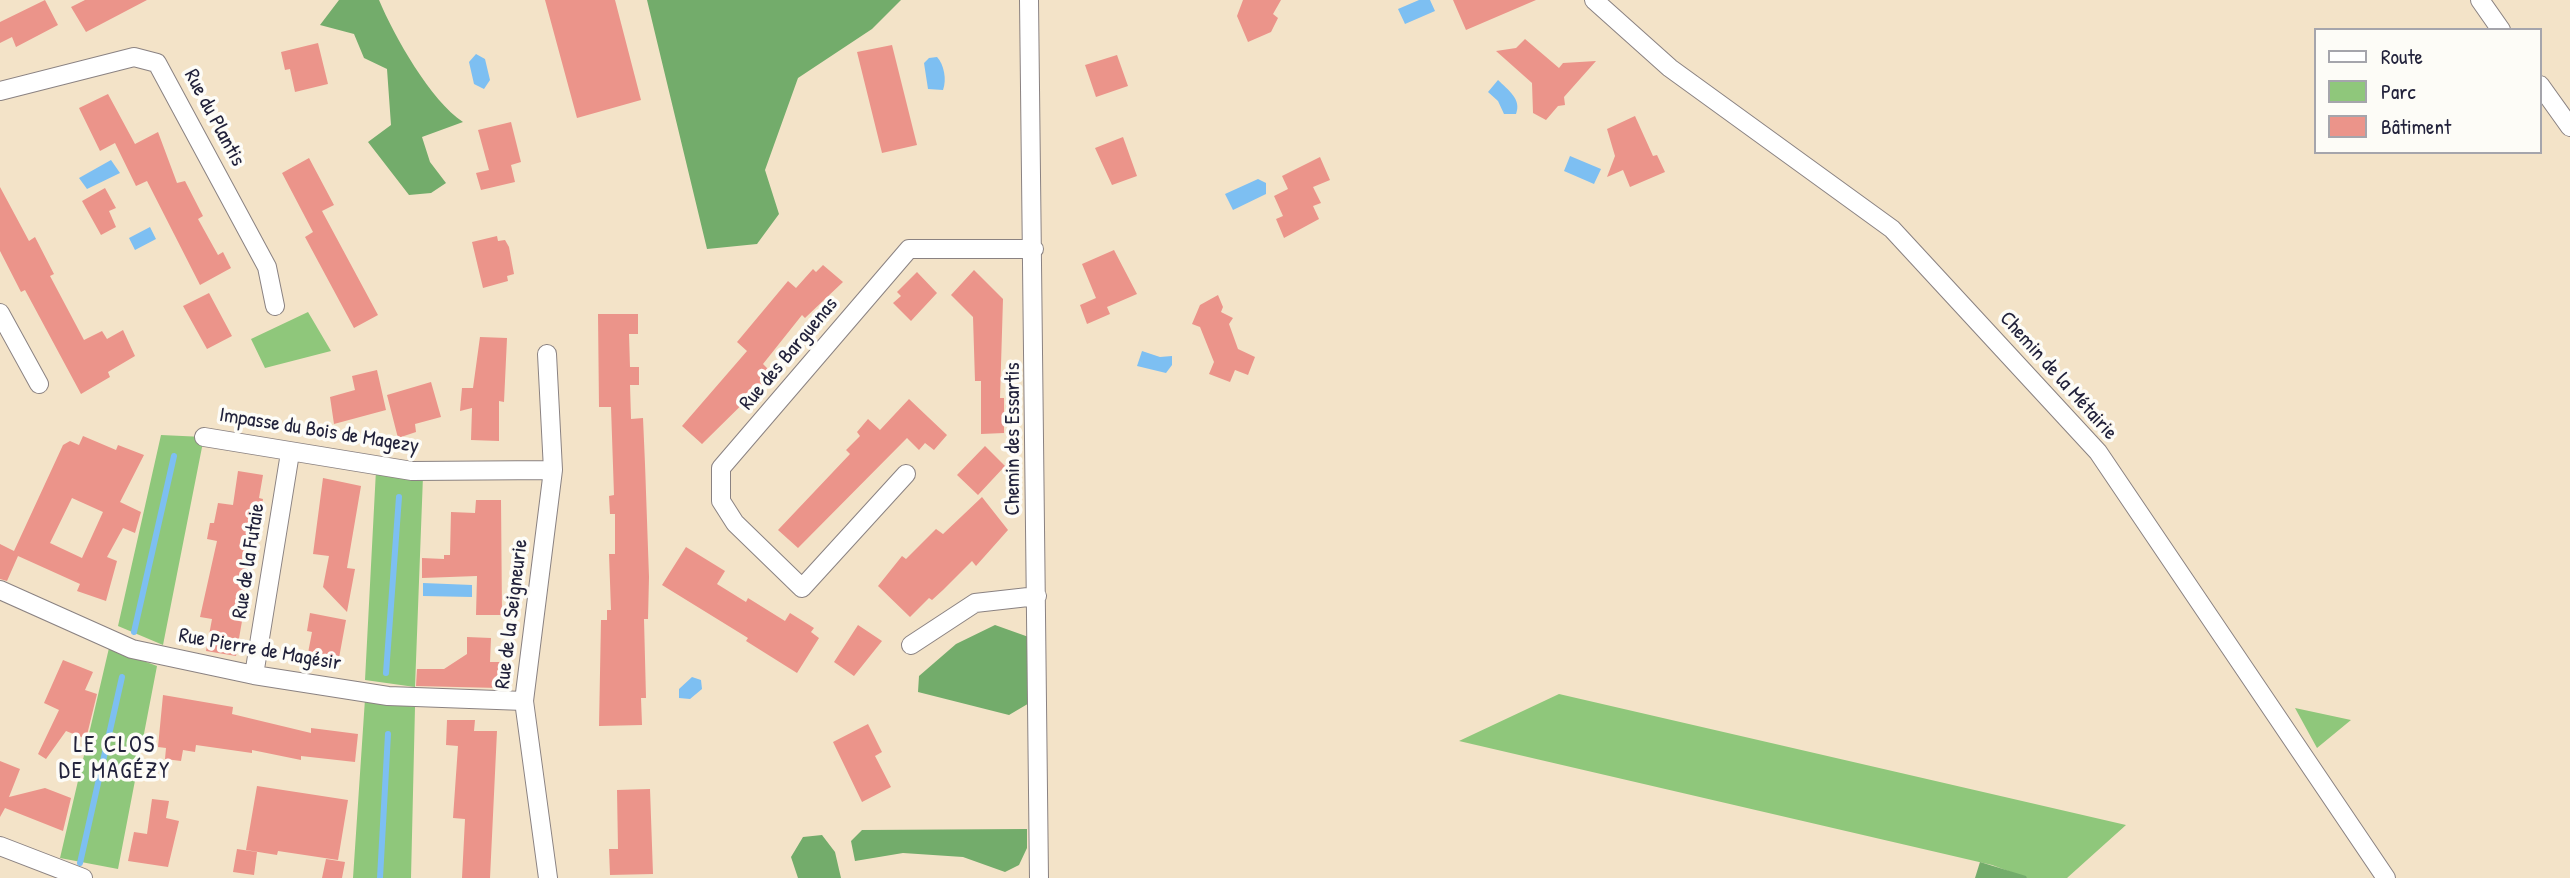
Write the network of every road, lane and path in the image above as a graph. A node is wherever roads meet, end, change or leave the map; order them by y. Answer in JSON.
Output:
{"nodes":[{"id":1,"x":1030,"y":0,"type":"edge"},
{"id":2,"x":1594,"y":0,"type":"edge"},
{"id":3,"x":2480,"y":0,"type":"edge"},
{"id":4,"x":2500,"y":28,"type":"edge"},
{"id":5,"x":2542,"y":88,"type":"edge"},
{"id":6,"x":0,"y":91,"type":"edge"},
{"id":7,"x":2570,"y":127,"type":"edge"},
{"id":8,"x":1034,"y":249,"type":"junction"},
{"id":9,"x":275,"y":306,"type":"dead end"},
{"id":10,"x":0,"y":313,"type":"edge"},
{"id":11,"x":547,"y":354,"type":"dead end"},
{"id":12,"x":39,"y":384,"type":"dead end"},
{"id":13,"x":204,"y":436,"type":"dead end"},
{"id":14,"x":290,"y":453,"type":"junction"},
{"id":15,"x":553,"y":470,"type":"junction"},
{"id":16,"x":906,"y":474,"type":"dead end"},
{"id":17,"x":0,"y":590,"type":"edge"},
{"id":18,"x":1037,"y":596,"type":"junction"},
{"id":19,"x":911,"y":645,"type":"dead end"},
{"id":20,"x":254,"y":676,"type":"junction"},
{"id":21,"x":524,"y":701,"type":"junction"},
{"id":22,"x":0,"y":846,"type":"edge"},
{"id":23,"x":83,"y":878,"type":"edge"},
{"id":24,"x":548,"y":878,"type":"edge"},
{"id":25,"x":1039,"y":878,"type":"edge"},
{"id":26,"x":2386,"y":878,"type":"edge"}],
"edges":[{"from":1,"to":8,"type":"street","name":"Chemin des Essartis"},
{"from":2,"to":26,"type":"street","name":"Chemin de la Métairie"},
{"from":3,"to":4,"type":"street"},
{"from":5,"to":7,"type":"street"},
{"from":6,"to":9,"type":"street","name":"Rue du Plantis"},
{"from":8,"to":16,"type":"street","name":"Rue des Barguenas"},
{"from":8,"to":18,"type":"street","name":"Chemin des Essartis"},
{"from":10,"to":12,"type":"street"},
{"from":11,"to":15,"type":"street","name":"Rue de la Seigneurie"},
{"from":13,"to":14,"type":"street","name":"Impasse du Bois de Magezy"},
{"from":14,"to":15,"type":"street","name":"Impasse du Bois de Magezy"},
{"from":14,"to":20,"type":"street","name":"Rue de la Futaie"},
{"from":15,"to":21,"type":"street","name":"Rue de la Seigneurie"},
{"from":17,"to":20,"type":"street","name":"Rue Pierre de Magésir"},
{"from":18,"to":19,"type":"street"},
{"from":18,"to":25,"type":"street","name":"Chemin des Essartis"},
{"from":20,"to":21,"type":"street","name":"Rue Pierre de Magésir"},
{"from":21,"to":24,"type":"street","name":"Rue de la Seigneurie"},
{"from":22,"to":23,"type":"street"}]}
